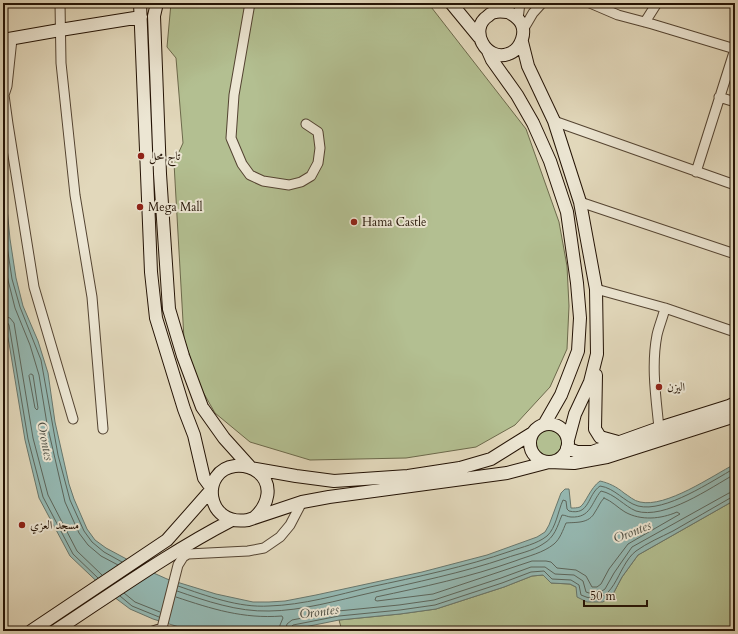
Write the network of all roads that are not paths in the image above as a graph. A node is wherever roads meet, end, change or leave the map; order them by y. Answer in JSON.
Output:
{"nodes":[{"id":1,"x":60,"y":3,"type":"edge"},
{"id":2,"x":140,"y":3,"type":"edge"},
{"id":3,"x":157,"y":3,"type":"edge"},
{"id":4,"x":250,"y":3,"type":"edge"},
{"id":5,"x":451,"y":3,"type":"edge"},
{"id":6,"x":492,"y":3,"type":"edge"},
{"id":7,"x":520,"y":3,"type":"edge"},
{"id":8,"x":542,"y":3,"type":"edge"},
{"id":9,"x":590,"y":3,"type":"edge"},
{"id":10,"x":657,"y":3,"type":"edge"},
{"id":11,"x":141,"y":17,"type":"junction"},
{"id":12,"x":485,"y":18,"type":"junction"},
{"id":13,"x":645,"y":22,"type":"junction"},
{"id":14,"x":518,"y":26,"type":"junction"},
{"id":15,"x":60,"y":30,"type":"junction"},
{"id":16,"x":479,"y":37,"type":"junction"},
{"id":17,"x":7,"y":40,"type":"edge"},
{"id":18,"x":735,"y":49,"type":"edge"},
{"id":19,"x":488,"y":52,"type":"junction"},
{"id":20,"x":719,"y":97,"type":"junction"},
{"id":21,"x":735,"y":102,"type":"edge"},
{"id":22,"x":554,"y":121,"type":"junction"},
{"id":23,"x":306,"y":124,"type":"dead end"},
{"id":24,"x":696,"y":172,"type":"junction"},
{"id":25,"x":735,"y":185,"type":"edge"},
{"id":26,"x":580,"y":202,"type":"junction"},
{"id":27,"x":735,"y":254,"type":"edge"},
{"id":28,"x":596,"y":289,"type":"junction"},
{"id":29,"x":665,"y":308,"type":"junction"},
{"id":30,"x":735,"y":332,"type":"edge"},
{"id":31,"x":597,"y":354,"type":"junction"},
{"id":32,"x":735,"y":403,"type":"edge"},
{"id":33,"x":735,"y":416,"type":"edge"},
{"id":34,"x":73,"y":419,"type":"dead end"},
{"id":35,"x":545,"y":424,"type":"junction"},
{"id":36,"x":659,"y":428,"type":"junction"},
{"id":37,"x":103,"y":429,"type":"dead end"},
{"id":38,"x":531,"y":434,"type":"junction"},
{"id":39,"x":618,"y":442,"type":"junction"},
{"id":40,"x":568,"y":444,"type":"junction"},
{"id":41,"x":549,"y":462,"type":"junction"},
{"id":42,"x":251,"y":468,"type":"junction"},
{"id":43,"x":212,"y":489,"type":"junction"},
{"id":44,"x":302,"y":502,"type":"junction"},
{"id":45,"x":255,"y":517,"type":"junction"},
{"id":46,"x":232,"y":520,"type":"junction"},
{"id":47,"x":157,"y":629,"type":"edge"},
{"id":48,"x":31,"y":631,"type":"edge"},
{"id":49,"x":55,"y":631,"type":"edge"}],
"edges":[{"from":1,"to":15,"type":"street"},
{"from":2,"to":11,"type":"main road"},
{"from":3,"to":42,"type":"main road"},
{"from":4,"to":23,"type":"street"},
{"from":5,"to":16,"type":"main road"},
{"from":6,"to":12,"type":"main road"},
{"from":6,"to":14,"type":"main road"},
{"from":7,"to":14,"type":"street"},
{"from":8,"to":14,"type":"street"},
{"from":9,"to":13,"type":"street"},
{"from":10,"to":13,"type":"street"},
{"from":11,"to":15,"type":"main road"},
{"from":11,"to":43,"type":"main road"},
{"from":12,"to":14,"type":"main road"},
{"from":12,"to":16,"type":"main road"},
{"from":13,"to":18,"type":"street"},
{"from":14,"to":19,"type":"main road"},
{"from":14,"to":22,"type":"main road"},
{"from":15,"to":17,"type":"main road"},
{"from":15,"to":37,"type":"street"},
{"from":16,"to":19,"type":"main road"},
{"from":17,"to":34,"type":"street"},
{"from":18,"to":20,"type":"street"},
{"from":19,"to":35,"type":"main road"},
{"from":20,"to":21,"type":"street"},
{"from":20,"to":24,"type":"street"},
{"from":22,"to":24,"type":"street"},
{"from":22,"to":26,"type":"main road"},
{"from":24,"to":25,"type":"street"},
{"from":26,"to":27,"type":"street"},
{"from":26,"to":28,"type":"main road"},
{"from":28,"to":29,"type":"street"},
{"from":28,"to":31,"type":"main road"},
{"from":29,"to":30,"type":"street"},
{"from":29,"to":36,"type":"street"},
{"from":31,"to":39,"type":"main road"},
{"from":31,"to":40,"type":"main road"},
{"from":32,"to":36,"type":"main road"},
{"from":33,"to":41,"type":"main road"},
{"from":35,"to":38,"type":"main road"},
{"from":35,"to":40,"type":"main road"},
{"from":36,"to":39,"type":"main road"},
{"from":38,"to":41,"type":"main road"},
{"from":38,"to":42,"type":"main road"},
{"from":39,"to":40,"type":"main road"},
{"from":40,"to":41,"type":"main road"},
{"from":41,"to":44,"type":"main road"},
{"from":42,"to":43,"type":"main road"},
{"from":42,"to":45,"type":"main road"},
{"from":43,"to":46,"type":"main road"},
{"from":43,"to":48,"type":"main road"},
{"from":44,"to":45,"type":"main road"},
{"from":44,"to":47,"type":"street"},
{"from":45,"to":46,"type":"main road"},
{"from":46,"to":49,"type":"main road"}]}
